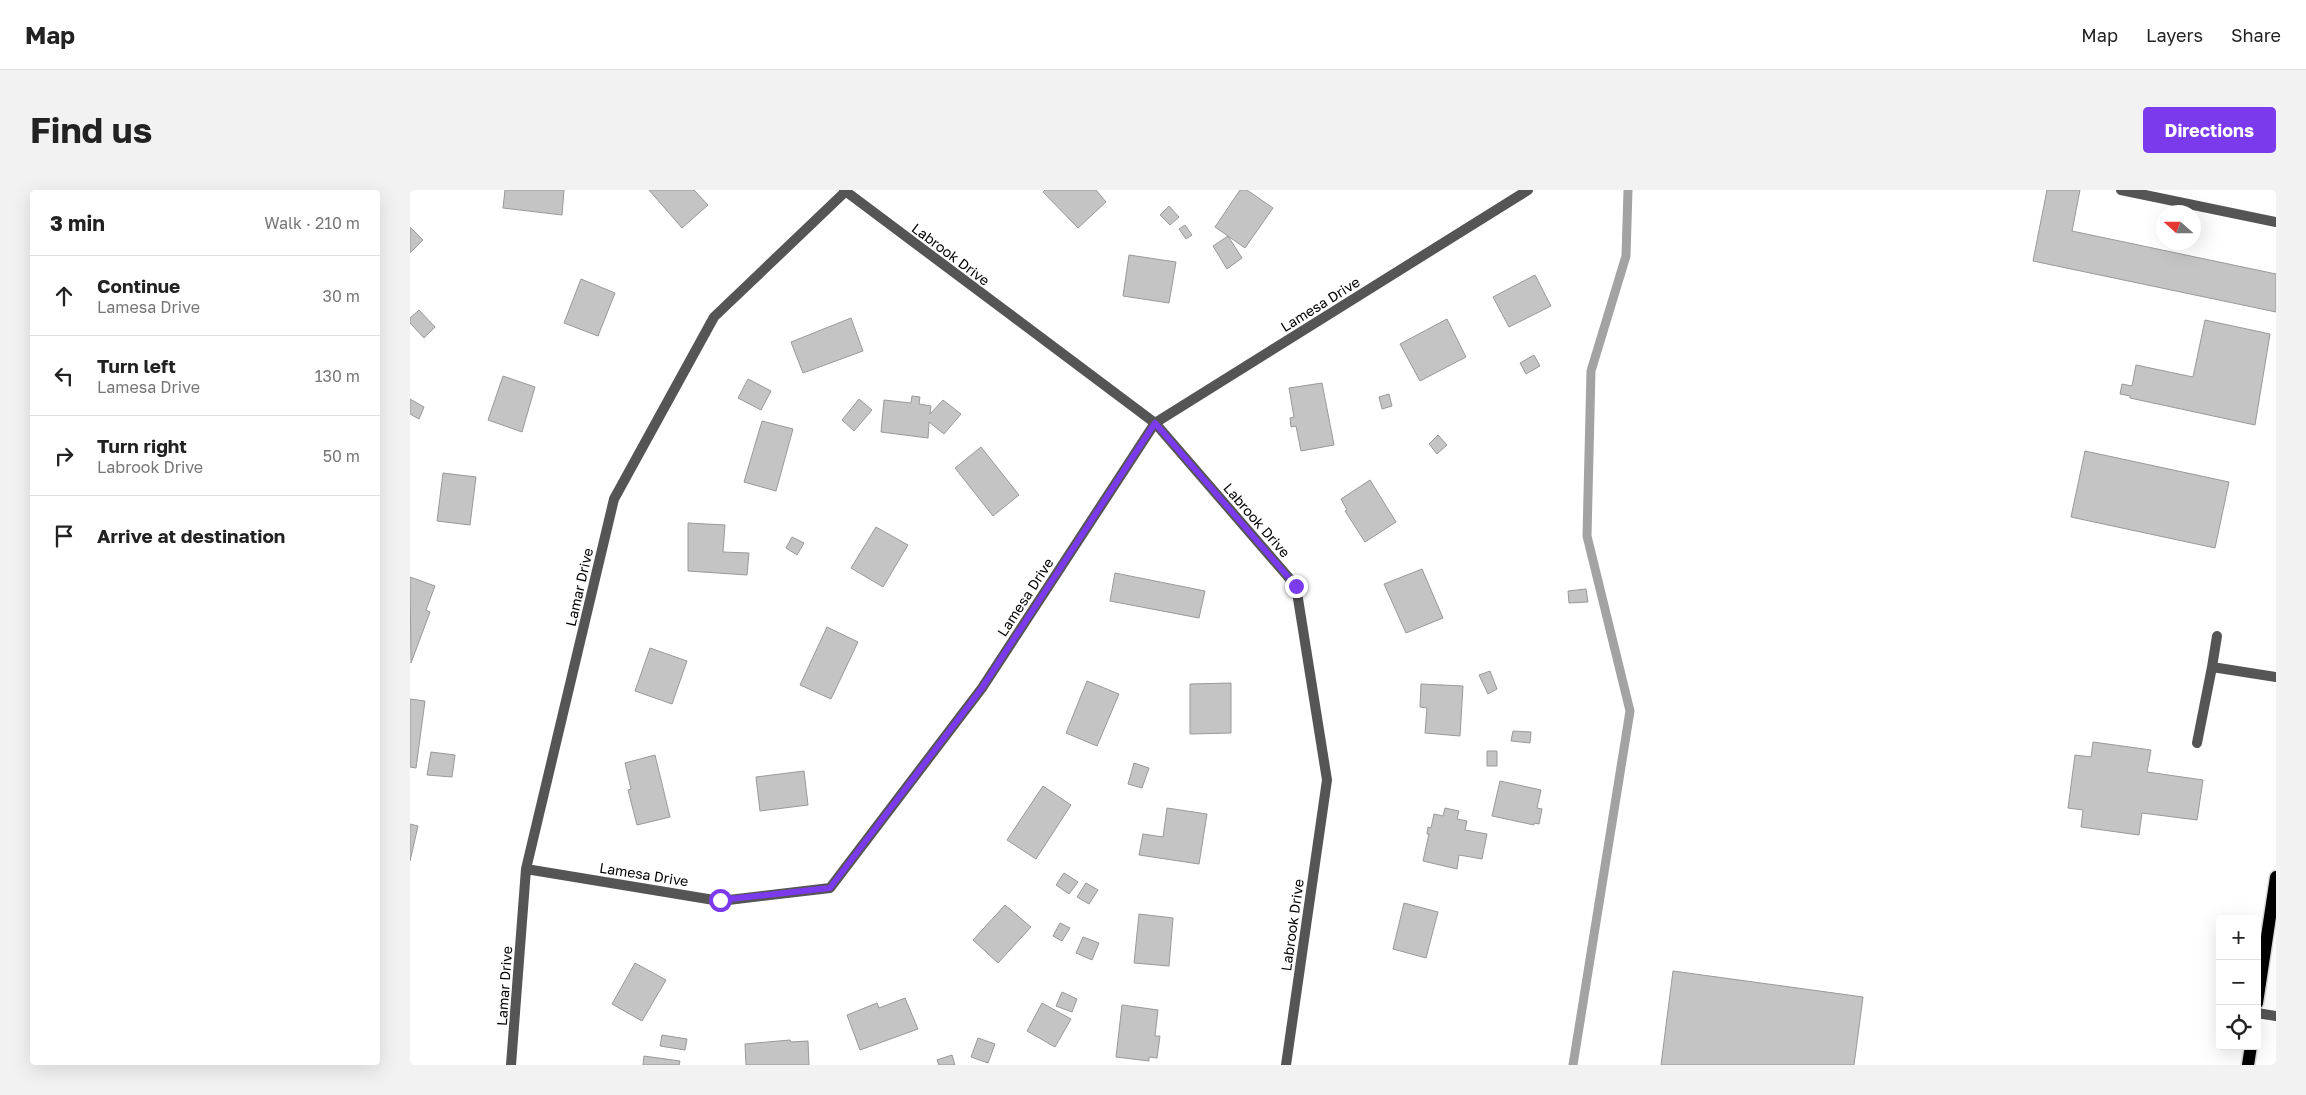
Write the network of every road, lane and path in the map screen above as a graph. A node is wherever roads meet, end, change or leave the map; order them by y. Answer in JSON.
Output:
{"nodes":[{"id":1,"x":1528,"y":190,"type":"edge"},
{"id":2,"x":2120,"y":190,"type":"edge"},
{"id":3,"x":844,"y":191,"type":"edge"},
{"id":4,"x":2276,"y":222,"type":"edge"},
{"id":5,"x":1155,"y":423,"type":"junction"},
{"id":6,"x":2218,"y":636,"type":"dead end"},
{"id":7,"x":2212,"y":667,"type":"junction"},
{"id":8,"x":2276,"y":677,"type":"edge"},
{"id":9,"x":2197,"y":743,"type":"dead end"},
{"id":10,"x":526,"y":870,"type":"junction"},
{"id":11,"x":2276,"y":877,"type":"edge"},
{"id":12,"x":2261,"y":976,"type":"edge"},
{"id":13,"x":2261,"y":1014,"type":"edge"},
{"id":14,"x":2276,"y":1016,"type":"edge"},
{"id":15,"x":2250,"y":1050,"type":"edge"},
{"id":16,"x":511,"y":1065,"type":"edge"},
{"id":17,"x":1286,"y":1065,"type":"edge"},
{"id":18,"x":2248,"y":1065,"type":"edge"}],
"edges":[{"from":1,"to":5,"type":"street","name":"Lamesa Drive"},
{"from":2,"to":4,"type":"street"},
{"from":3,"to":5,"type":"street","name":"Labrook Drive"},
{"from":3,"to":10,"type":"street","name":"Lamar Drive"},
{"from":5,"to":10,"type":"street","name":"Lamesa Drive"},
{"from":5,"to":17,"type":"street","name":"Labrook Drive"},
{"from":6,"to":7,"type":"street"},
{"from":7,"to":8,"type":"street"},
{"from":7,"to":9,"type":"street"},
{"from":10,"to":16,"type":"street","name":"Lamar Drive"},
{"from":11,"to":12,"type":"main road"},
{"from":13,"to":14,"type":"street"},
{"from":15,"to":18,"type":"main road"}]}
